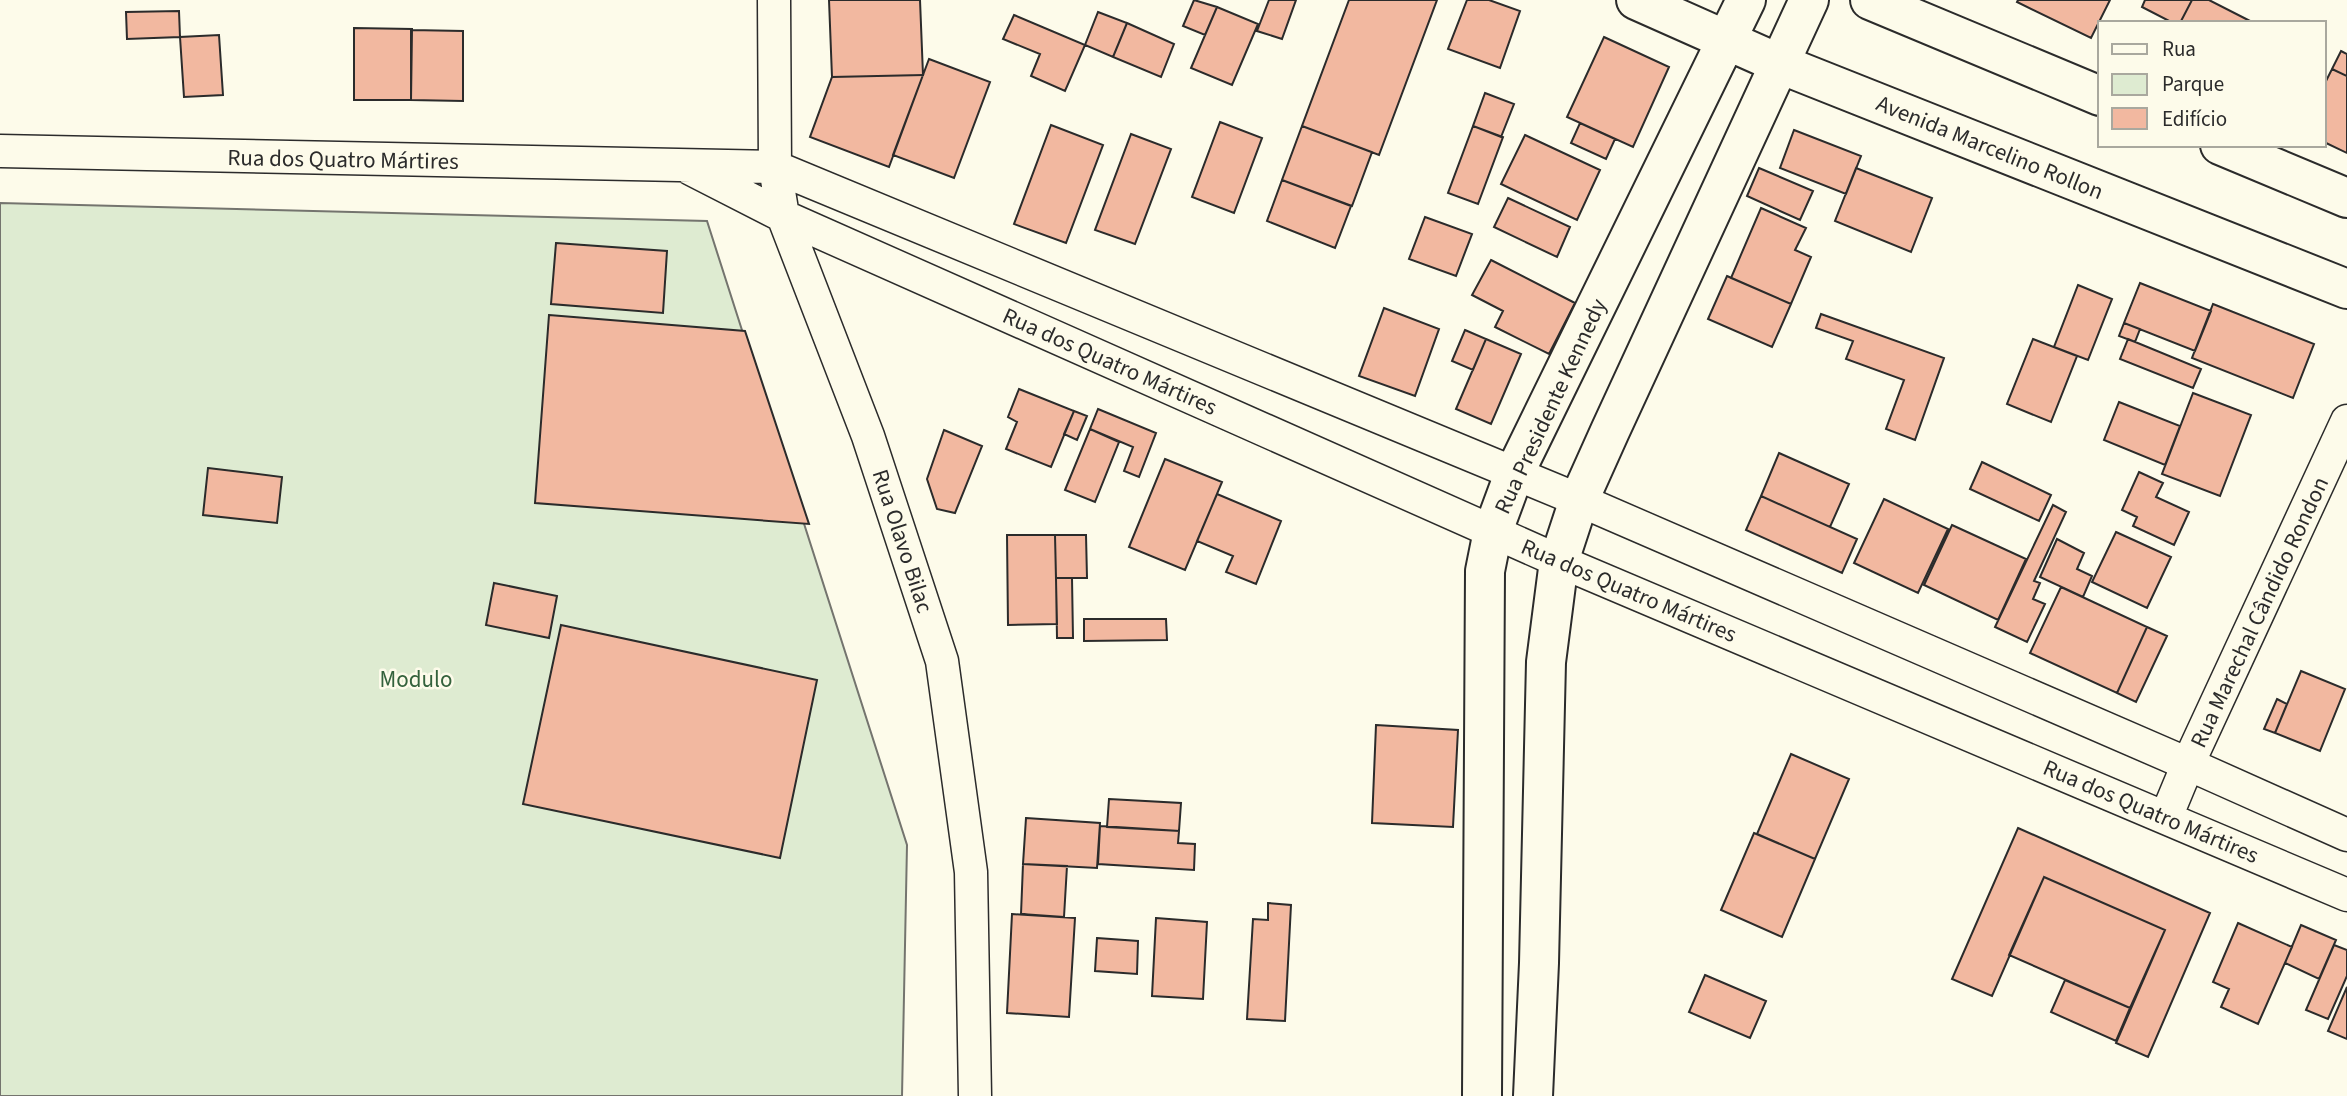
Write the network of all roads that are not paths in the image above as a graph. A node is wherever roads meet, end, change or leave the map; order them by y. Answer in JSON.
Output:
{"nodes":[{"id":1,"x":774,"y":0,"type":"edge"},
{"id":2,"x":1636,"y":0,"type":"edge"},
{"id":3,"x":1746,"y":0,"type":"edge"},
{"id":4,"x":1809,"y":0,"type":"edge"},
{"id":5,"x":1870,"y":0,"type":"edge"},
{"id":6,"x":1727,"y":41,"type":"junction"},
{"id":7,"x":1780,"y":64,"type":"junction"},
{"id":8,"x":2098,"y":95,"type":"edge"},
{"id":9,"x":2225,"y":147,"type":"edge"},
{"id":10,"x":0,"y":151,"type":"edge"},
{"id":11,"x":687,"y":167,"type":"junction"},
{"id":12,"x":775,"y":167,"type":"junction"},
{"id":13,"x":2347,"y":198,"type":"edge"},
{"id":14,"x":783,"y":216,"type":"junction"},
{"id":15,"x":2347,"y":289,"type":"edge"},
{"id":16,"x":1238,"y":359,"type":"junction"},
{"id":17,"x":1219,"y":409,"type":"junction"},
{"id":18,"x":2347,"y":421,"type":"edge"},
{"id":19,"x":1514,"y":474,"type":"junction"},
{"id":20,"x":1579,"y":500,"type":"junction"},
{"id":21,"x":1493,"y":531,"type":"junction"},
{"id":22,"x":1559,"y":561,"type":"junction"},
{"id":23,"x":2188,"y":764,"type":"junction"},
{"id":24,"x":2166,"y":817,"type":"junction"},
{"id":25,"x":2347,"y":835,"type":"edge"},
{"id":26,"x":2347,"y":895,"type":"edge"},
{"id":27,"x":975,"y":1096,"type":"edge"},
{"id":28,"x":1482,"y":1096,"type":"edge"},
{"id":29,"x":1533,"y":1096,"type":"edge"}],
"edges":[{"from":1,"to":12,"type":"street","name":"Rua Olavo Bilac"},
{"from":2,"to":6,"type":"street","name":"Avenida Marcelino Rollon"},
{"from":3,"to":6,"type":"street","name":"Rua Presidente Kennedy"},
{"from":4,"to":7,"type":"street"},
{"from":5,"to":8,"type":"street"},
{"from":6,"to":7,"type":"street","name":"Avenida Marcelino Rollon"},
{"from":6,"to":19,"type":"street","name":"Rua Presidente Kennedy"},
{"from":7,"to":15,"type":"street","name":"Avenida Marcelino Rollon"},
{"from":7,"to":20,"type":"street"},
{"from":9,"to":13,"type":"street"},
{"from":10,"to":11,"type":"street","name":"Rua dos Quatro Mártires"},
{"from":11,"to":12,"type":"street","name":"Rua dos Quatro Mártires"},
{"from":11,"to":14,"type":"street","name":"Rua dos Quatro Mártires"},
{"from":12,"to":14,"type":"street","name":"Rua Olavo Bilac"},
{"from":12,"to":16,"type":"street","name":"Rua dos Quatro Mártires"},
{"from":14,"to":17,"type":"street","name":"Rua dos Quatro Mártires"},
{"from":14,"to":27,"type":"street","name":"Rua Olavo Bilac"},
{"from":16,"to":17,"type":"street"},
{"from":16,"to":19,"type":"street","name":"Rua dos Quatro Mártires"},
{"from":17,"to":21,"type":"street","name":"Rua dos Quatro Mártires"},
{"from":18,"to":23,"type":"street","name":"Rua Marechal Cândido Rondon"},
{"from":19,"to":20,"type":"street","name":"Rua dos Quatro Mártires"},
{"from":19,"to":21,"type":"street","name":"Rua Presidente Kennedy"},
{"from":20,"to":22,"type":"street"},
{"from":20,"to":23,"type":"street","name":"Rua dos Quatro Mártires"},
{"from":21,"to":22,"type":"street","name":"Rua dos Quatro Mártires"},
{"from":21,"to":28,"type":"street","name":"Rua Presidente Kennedy"},
{"from":22,"to":24,"type":"street","name":"Rua dos Quatro Mártires"},
{"from":22,"to":29,"type":"street"},
{"from":23,"to":24,"type":"street","name":"Rua Marechal Cândido Rondon"},
{"from":23,"to":25,"type":"street","name":"Rua dos Quatro Mártires"},
{"from":24,"to":26,"type":"street","name":"Rua dos Quatro Mártires"}]}
